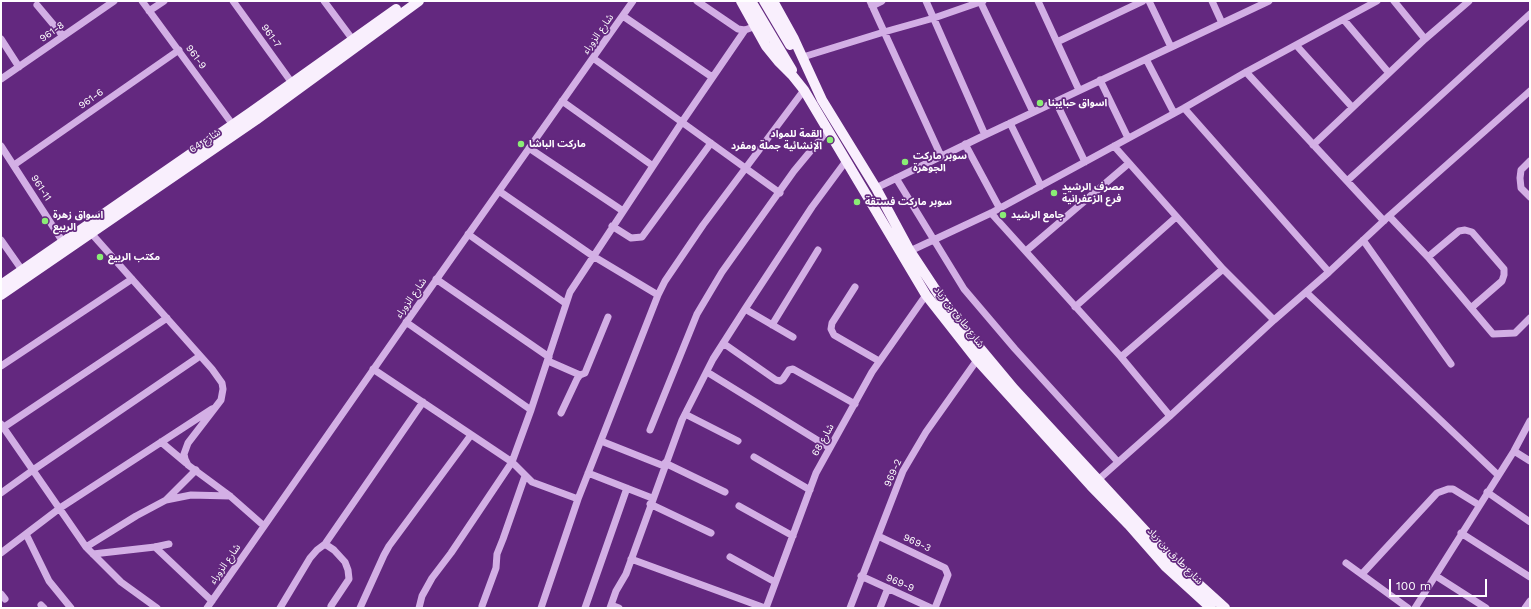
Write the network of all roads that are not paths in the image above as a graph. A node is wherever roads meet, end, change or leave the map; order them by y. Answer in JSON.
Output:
{"nodes":[{"id":1,"x":114,"y":1,"type":"edge"},
{"id":2,"x":142,"y":1,"type":"edge"},
{"id":3,"x":164,"y":1,"type":"edge"},
{"id":4,"x":234,"y":1,"type":"edge"},
{"id":5,"x":324,"y":1,"type":"edge"},
{"id":6,"x":407,"y":1,"type":"edge"},
{"id":7,"x":419,"y":1,"type":"edge"},
{"id":8,"x":634,"y":1,"type":"edge"},
{"id":9,"x":697,"y":1,"type":"edge"},
{"id":10,"x":741,"y":1,"type":"edge"},
{"id":11,"x":751,"y":1,"type":"edge"},
{"id":12,"x":764,"y":1,"type":"edge"},
{"id":13,"x":774,"y":1,"type":"edge"},
{"id":14,"x":882,"y":1,"type":"edge"},
{"id":15,"x":926,"y":1,"type":"edge"},
{"id":16,"x":981,"y":1,"type":"edge"},
{"id":17,"x":1038,"y":1,"type":"edge"},
{"id":18,"x":1143,"y":1,"type":"edge"},
{"id":19,"x":1149,"y":1,"type":"edge"},
{"id":20,"x":1212,"y":1,"type":"edge"},
{"id":21,"x":1377,"y":1,"type":"edge"},
{"id":22,"x":1394,"y":1,"type":"edge"},
{"id":23,"x":1469,"y":1,"type":"edge"},
{"id":24,"x":1267,"y":2,"type":"edge"},
{"id":25,"x":871,"y":3,"type":"edge"},
{"id":26,"x":37,"y":5,"type":"dead end"},
{"id":27,"x":149,"y":10,"type":"junction"},
{"id":28,"x":1530,"y":14,"type":"edge"},
{"id":29,"x":623,"y":16,"type":"junction"},
{"id":30,"x":934,"y":18,"type":"junction"},
{"id":31,"x":1344,"y":20,"type":"junction"},
{"id":32,"x":1222,"y":23,"type":"junction"},
{"id":33,"x":756,"y":26,"type":"junction"},
{"id":34,"x":745,"y":30,"type":"junction"},
{"id":35,"x":884,"y":32,"type":"junction"},
{"id":36,"x":63,"y":36,"type":"junction"},
{"id":37,"x":1,"y":39,"type":"edge"},
{"id":38,"x":1425,"y":39,"type":"junction"},
{"id":39,"x":352,"y":40,"type":"junction"},
{"id":40,"x":1057,"y":42,"type":"junction"},
{"id":41,"x":1296,"y":45,"type":"junction"},
{"id":42,"x":1171,"y":47,"type":"junction"},
{"id":43,"x":179,"y":50,"type":"junction"},
{"id":44,"x":803,"y":57,"type":"junction"},
{"id":45,"x":593,"y":58,"type":"junction"},
{"id":46,"x":1146,"y":59,"type":"junction"},
{"id":47,"x":19,"y":67,"type":"junction"},
{"id":48,"x":1246,"y":72,"type":"junction"},
{"id":49,"x":1389,"y":73,"type":"junction"},
{"id":50,"x":712,"y":77,"type":"junction"},
{"id":51,"x":1,"y":79,"type":"edge"},
{"id":52,"x":1100,"y":80,"type":"junction"},
{"id":53,"x":292,"y":83,"type":"junction"},
{"id":54,"x":804,"y":90,"type":"junction"},
{"id":55,"x":1080,"y":90,"type":"junction"},
{"id":56,"x":1530,"y":91,"type":"edge"},
{"id":57,"x":822,"y":100,"type":"junction"},
{"id":58,"x":562,"y":101,"type":"junction"},
{"id":59,"x":1056,"y":102,"type":"junction"},
{"id":60,"x":1352,"y":107,"type":"junction"},
{"id":61,"x":1184,"y":108,"type":"junction"},
{"id":62,"x":1033,"y":112,"type":"junction"},
{"id":63,"x":1174,"y":113,"type":"junction"},
{"id":64,"x":682,"y":122,"type":"junction"},
{"id":65,"x":1010,"y":123,"type":"junction"},
{"id":66,"x":233,"y":125,"type":"junction"},
{"id":67,"x":828,"y":130,"type":"junction"},
{"id":68,"x":985,"y":134,"type":"junction"},
{"id":69,"x":1128,"y":138,"type":"junction"},
{"id":70,"x":711,"y":144,"type":"junction"},
{"id":71,"x":966,"y":144,"type":"junction"},
{"id":72,"x":1313,"y":145,"type":"junction"},
{"id":73,"x":1,"y":146,"type":"edge"},
{"id":74,"x":1114,"y":146,"type":"junction"},
{"id":75,"x":529,"y":148,"type":"junction"},
{"id":76,"x":941,"y":156,"type":"junction"},
{"id":77,"x":1530,"y":160,"type":"edge"},
{"id":78,"x":846,"y":161,"type":"junction"},
{"id":79,"x":1085,"y":162,"type":"junction"},
{"id":80,"x":1128,"y":164,"type":"junction"},
{"id":81,"x":14,"y":165,"type":"junction"},
{"id":82,"x":653,"y":166,"type":"junction"},
{"id":83,"x":745,"y":168,"type":"junction"},
{"id":84,"x":896,"y":178,"type":"junction"},
{"id":85,"x":1347,"y":182,"type":"junction"},
{"id":86,"x":1041,"y":186,"type":"junction"},
{"id":87,"x":876,"y":188,"type":"junction"},
{"id":88,"x":499,"y":191,"type":"junction"},
{"id":89,"x":780,"y":193,"type":"junction"},
{"id":90,"x":1530,"y":197,"type":"edge"},
{"id":91,"x":1000,"y":209,"type":"junction"},
{"id":92,"x":623,"y":211,"type":"junction"},
{"id":93,"x":991,"y":213,"type":"junction"},
{"id":94,"x":1175,"y":218,"type":"junction"},
{"id":95,"x":1386,"y":219,"type":"junction"},
{"id":96,"x":612,"y":226,"type":"junction"},
{"id":97,"x":91,"y":233,"type":"junction"},
{"id":98,"x":468,"y":234,"type":"junction"},
{"id":99,"x":1,"y":240,"type":"edge"},
{"id":100,"x":934,"y":240,"type":"junction"},
{"id":101,"x":1363,"y":240,"type":"junction"},
{"id":102,"x":63,"y":242,"type":"junction"},
{"id":103,"x":818,"y":250,"type":"dead end"},
{"id":104,"x":910,"y":251,"type":"junction"},
{"id":105,"x":1026,"y":251,"type":"junction"},
{"id":106,"x":593,"y":256,"type":"junction"},
{"id":107,"x":1428,"y":257,"type":"junction"},
{"id":108,"x":1222,"y":269,"type":"junction"},
{"id":109,"x":22,"y":270,"type":"junction"},
{"id":110,"x":1329,"y":272,"type":"junction"},
{"id":111,"x":132,"y":279,"type":"junction"},
{"id":112,"x":436,"y":279,"type":"junction"},
{"id":113,"x":1,"y":285,"type":"edge"},
{"id":114,"x":855,"y":287,"type":"dead end"},
{"id":115,"x":1306,"y":292,"type":"junction"},
{"id":116,"x":1,"y":295,"type":"edge"},
{"id":117,"x":658,"y":295,"type":"junction"},
{"id":118,"x":926,"y":295,"type":"junction"},
{"id":119,"x":565,"y":303,"type":"junction"},
{"id":120,"x":1075,"y":307,"type":"junction"},
{"id":121,"x":1471,"y":308,"type":"junction"},
{"id":122,"x":744,"y":309,"type":"junction"},
{"id":123,"x":608,"y":317,"type":"dead end"},
{"id":124,"x":166,"y":318,"type":"junction"},
{"id":125,"x":1530,"y":318,"type":"edge"},
{"id":126,"x":1274,"y":320,"type":"junction"},
{"id":127,"x":406,"y":322,"type":"junction"},
{"id":128,"x":772,"y":324,"type":"junction"},
{"id":129,"x":793,"y":336,"type":"dead end"},
{"id":130,"x":723,"y":344,"type":"junction"},
{"id":131,"x":200,"y":356,"type":"junction"},
{"id":132,"x":1121,"y":357,"type":"junction"},
{"id":133,"x":548,"y":359,"type":"junction"},
{"id":134,"x":977,"y":360,"type":"junction"},
{"id":135,"x":879,"y":361,"type":"junction"},
{"id":136,"x":1451,"y":364,"type":"dead end"},
{"id":137,"x":1,"y":366,"type":"edge"},
{"id":138,"x":374,"y":368,"type":"junction"},
{"id":139,"x":707,"y":372,"type":"junction"},
{"id":140,"x":580,"y":375,"type":"junction"},
{"id":141,"x":423,"y":402,"type":"junction"},
{"id":142,"x":855,"y":404,"type":"junction"},
{"id":143,"x":218,"y":405,"type":"junction"},
{"id":144,"x":531,"y":410,"type":"junction"},
{"id":145,"x":561,"y":413,"type":"dead end"},
{"id":146,"x":685,"y":414,"type":"junction"},
{"id":147,"x":1170,"y":416,"type":"junction"},
{"id":148,"x":1530,"y":421,"type":"edge"},
{"id":149,"x":2,"y":426,"type":"edge"},
{"id":150,"x":650,"y":430,"type":"dead end"},
{"id":151,"x":471,"y":435,"type":"junction"},
{"id":152,"x":601,"y":441,"type":"junction"},
{"id":153,"x":738,"y":441,"type":"dead end"},
{"id":154,"x":161,"y":442,"type":"junction"},
{"id":155,"x":830,"y":448,"type":"junction"},
{"id":156,"x":1514,"y":450,"type":"junction"},
{"id":157,"x":754,"y":457,"type":"dead end"},
{"id":158,"x":1530,"y":461,"type":"edge"},
{"id":159,"x":512,"y":462,"type":"junction"},
{"id":160,"x":1118,"y":462,"type":"junction"},
{"id":161,"x":665,"y":464,"type":"junction"},
{"id":162,"x":188,"y":465,"type":"junction"},
{"id":163,"x":33,"y":470,"type":"junction"},
{"id":164,"x":196,"y":470,"type":"junction"},
{"id":165,"x":588,"y":473,"type":"junction"},
{"id":166,"x":1498,"y":475,"type":"junction"},
{"id":167,"x":525,"y":476,"type":"junction"},
{"id":168,"x":1098,"y":480,"type":"junction"},
{"id":169,"x":627,"y":488,"type":"junction"},
{"id":170,"x":810,"y":490,"type":"junction"},
{"id":171,"x":725,"y":492,"type":"dead end"},
{"id":172,"x":1487,"y":492,"type":"junction"},
{"id":173,"x":1,"y":493,"type":"edge"},
{"id":174,"x":230,"y":496,"type":"junction"},
{"id":175,"x":578,"y":498,"type":"junction"},
{"id":176,"x":166,"y":500,"type":"junction"},
{"id":177,"x":651,"y":501,"type":"junction"},
{"id":178,"x":1479,"y":505,"type":"junction"},
{"id":179,"x":739,"y":506,"type":"dead end"},
{"id":180,"x":60,"y":508,"type":"junction"},
{"id":181,"x":1530,"y":522,"type":"edge"},
{"id":182,"x":264,"y":526,"type":"junction"},
{"id":183,"x":711,"y":533,"type":"dead end"},
{"id":184,"x":1461,"y":533,"type":"junction"},
{"id":185,"x":26,"y":534,"type":"junction"},
{"id":186,"x":793,"y":536,"type":"junction"},
{"id":187,"x":878,"y":536,"type":"junction"},
{"id":188,"x":169,"y":544,"type":"dead end"},
{"id":189,"x":324,"y":544,"type":"junction"},
{"id":190,"x":86,"y":546,"type":"junction"},
{"id":191,"x":155,"y":547,"type":"junction"},
{"id":192,"x":1,"y":553,"type":"edge"},
{"id":193,"x":93,"y":554,"type":"junction"},
{"id":194,"x":730,"y":557,"type":"dead end"},
{"id":195,"x":631,"y":559,"type":"junction"},
{"id":196,"x":1346,"y":563,"type":"dead end"},
{"id":197,"x":1362,"y":574,"type":"junction"},
{"id":198,"x":861,"y":576,"type":"junction"},
{"id":199,"x":1436,"y":576,"type":"junction"},
{"id":200,"x":1530,"y":577,"type":"edge"},
{"id":201,"x":775,"y":582,"type":"junction"},
{"id":202,"x":888,"y":588,"type":"junction"},
{"id":203,"x":212,"y":601,"type":"junction"},
{"id":204,"x":1530,"y":601,"type":"edge"},
{"id":205,"x":331,"y":606,"type":"dead end"},
{"id":206,"x":482,"y":606,"type":"dead end"},
{"id":207,"x":611,"y":606,"type":"edge"},
{"id":208,"x":71,"y":608,"type":"edge"},
{"id":209,"x":157,"y":608,"type":"edge"},
{"id":210,"x":207,"y":608,"type":"edge"},
{"id":211,"x":280,"y":608,"type":"edge"},
{"id":212,"x":360,"y":608,"type":"edge"},
{"id":213,"x":419,"y":608,"type":"edge"},
{"id":214,"x":541,"y":608,"type":"edge"},
{"id":215,"x":585,"y":608,"type":"edge"},
{"id":216,"x":619,"y":608,"type":"edge"},
{"id":217,"x":765,"y":608,"type":"edge"},
{"id":218,"x":850,"y":608,"type":"edge"},
{"id":219,"x":880,"y":608,"type":"edge"},
{"id":220,"x":931,"y":608,"type":"edge"},
{"id":221,"x":935,"y":608,"type":"edge"},
{"id":222,"x":1211,"y":608,"type":"edge"},
{"id":223,"x":1225,"y":608,"type":"edge"},
{"id":224,"x":1408,"y":608,"type":"edge"},
{"id":225,"x":1414,"y":608,"type":"edge"},
{"id":226,"x":1486,"y":608,"type":"edge"},
{"id":227,"x":1525,"y":608,"type":"edge"}],
"edges":[{"from":1,"to":36,"type":"street","name":"961-8"},
{"from":2,"to":27,"type":"street","name":"961-9"},
{"from":3,"to":27,"type":"street"},
{"from":4,"to":53,"type":"street","name":"961-7"},
{"from":5,"to":39,"type":"street"},
{"from":6,"to":39,"type":"main road","name":"شارع 64"},
{"from":7,"to":97,"type":"main road","name":"شارع 64"},
{"from":8,"to":29,"type":"street","name":"شارع الزوراء"},
{"from":9,"to":34,"type":"street"},
{"from":10,"to":33,"type":"main road","name":"شارع طارق بن زياد"},
{"from":11,"to":54,"type":"main road"},
{"from":12,"to":57,"type":"main road"},
{"from":13,"to":44,"type":"main road","name":"شارع طارق بن زياد"},
{"from":14,"to":25,"type":"street"},
{"from":15,"to":30,"type":"street"},
{"from":16,"to":30,"type":"street"},
{"from":16,"to":62,"type":"street"},
{"from":17,"to":40,"type":"street"},
{"from":18,"to":40,"type":"street"},
{"from":19,"to":42,"type":"street"},
{"from":20,"to":32,"type":"street"},
{"from":21,"to":31,"type":"street"},
{"from":22,"to":38,"type":"street"},
{"from":23,"to":38,"type":"street"},
{"from":24,"to":32,"type":"street"},
{"from":25,"to":35,"type":"street"},
{"from":26,"to":36,"type":"street"},
{"from":27,"to":43,"type":"street","name":"961-9"},
{"from":28,"to":85,"type":"street"},
{"from":29,"to":45,"type":"street","name":"شارع الزوراء"},
{"from":29,"to":50,"type":"street"},
{"from":30,"to":35,"type":"street"},
{"from":30,"to":68,"type":"street"},
{"from":31,"to":41,"type":"street"},
{"from":31,"to":49,"type":"street"},
{"from":32,"to":42,"type":"street"},
{"from":33,"to":34,"type":"street"},
{"from":33,"to":54,"type":"main road","name":"شارع طارق بن زياد"},
{"from":34,"to":50,"type":"street"},
{"from":35,"to":44,"type":"street"},
{"from":35,"to":76,"type":"street"},
{"from":36,"to":47,"type":"street","name":"961-8"},
{"from":37,"to":47,"type":"street"},
{"from":38,"to":49,"type":"street"},
{"from":39,"to":53,"type":"main road","name":"شارع 64"},
{"from":40,"to":55,"type":"street"},
{"from":41,"to":48,"type":"street"},
{"from":41,"to":60,"type":"street"},
{"from":42,"to":46,"type":"street"},
{"from":43,"to":66,"type":"street","name":"961-9"},
{"from":43,"to":81,"type":"street","name":"961-6"},
{"from":44,"to":57,"type":"main road","name":"شارع طارق بن زياد"},
{"from":45,"to":58,"type":"street","name":"شارع الزوراء"},
{"from":45,"to":64,"type":"street"},
{"from":46,"to":52,"type":"street"},
{"from":46,"to":63,"type":"street"},
{"from":47,"to":51,"type":"street","name":"961-8"},
{"from":48,"to":61,"type":"street"},
{"from":48,"to":72,"type":"street"},
{"from":49,"to":60,"type":"street"},
{"from":50,"to":64,"type":"street"},
{"from":52,"to":55,"type":"street"},
{"from":52,"to":69,"type":"street"},
{"from":53,"to":66,"type":"main road","name":"شارع 64"},
{"from":54,"to":67,"type":"main road","name":"شارع طارق بن زياد"},
{"from":54,"to":83,"type":"street"},
{"from":55,"to":59,"type":"street"},
{"from":56,"to":95,"type":"street"},
{"from":57,"to":87,"type":"main road","name":"شارع طارق بن زياد"},
{"from":58,"to":75,"type":"street","name":"شارع الزوراء"},
{"from":58,"to":82,"type":"street"},
{"from":59,"to":62,"type":"street"},
{"from":59,"to":79,"type":"street"},
{"from":60,"to":72,"type":"street"},
{"from":61,"to":63,"type":"street"},
{"from":61,"to":110,"type":"street"},
{"from":62,"to":65,"type":"street"},
{"from":63,"to":69,"type":"street"},
{"from":64,"to":70,"type":"street"},
{"from":64,"to":82,"type":"street"},
{"from":65,"to":68,"type":"street"},
{"from":65,"to":86,"type":"street"},
{"from":66,"to":102,"type":"main road","name":"شارع 64"},
{"from":67,"to":78,"type":"main road","name":"شارع طارق بن زياد"},
{"from":67,"to":89,"type":"street"},
{"from":68,"to":71,"type":"street"},
{"from":69,"to":74,"type":"street"},
{"from":70,"to":83,"type":"street"},
{"from":70,"to":96,"type":"street"},
{"from":71,"to":76,"type":"street"},
{"from":71,"to":91,"type":"street"},
{"from":72,"to":85,"type":"street"},
{"from":73,"to":81,"type":"street","name":"961-11"},
{"from":74,"to":79,"type":"street"},
{"from":74,"to":80,"type":"street"},
{"from":75,"to":88,"type":"street","name":"شارع الزوراء"},
{"from":75,"to":92,"type":"street"},
{"from":76,"to":84,"type":"street"},
{"from":77,"to":90,"type":"street"},
{"from":78,"to":118,"type":"main road","name":"شارع طارق بن زياد"},
{"from":78,"to":122,"type":"street"},
{"from":79,"to":86,"type":"street"},
{"from":80,"to":94,"type":"street"},
{"from":80,"to":105,"type":"street"},
{"from":81,"to":102,"type":"street","name":"961-11"},
{"from":82,"to":92,"type":"street"},
{"from":83,"to":89,"type":"street"},
{"from":83,"to":117,"type":"street"},
{"from":84,"to":87,"type":"street"},
{"from":84,"to":100,"type":"street"},
{"from":85,"to":95,"type":"street"},
{"from":86,"to":91,"type":"street"},
{"from":87,"to":104,"type":"main road","name":"شارع طارق بن زياد"},
{"from":88,"to":98,"type":"street","name":"شارع الزوراء"},
{"from":88,"to":106,"type":"street"},
{"from":89,"to":150,"type":"street"},
{"from":91,"to":93,"type":"street"},
{"from":92,"to":96,"type":"street"},
{"from":93,"to":100,"type":"street"},
{"from":93,"to":105,"type":"street"},
{"from":94,"to":108,"type":"street"},
{"from":94,"to":120,"type":"street"},
{"from":95,"to":101,"type":"street"},
{"from":95,"to":107,"type":"street"},
{"from":96,"to":106,"type":"street"},
{"from":97,"to":111,"type":"street"},
{"from":97,"to":116,"type":"main road","name":"شارع 64"},
{"from":98,"to":112,"type":"street","name":"شارع الزوراء"},
{"from":98,"to":119,"type":"street"},
{"from":99,"to":109,"type":"street"},
{"from":100,"to":104,"type":"street"},
{"from":100,"to":160,"type":"street"},
{"from":101,"to":110,"type":"street"},
{"from":101,"to":136,"type":"street"},
{"from":102,"to":109,"type":"main road","name":"شارع 64"},
{"from":103,"to":128,"type":"street"},
{"from":104,"to":168,"type":"main road","name":"شارع طارق بن زياد"},
{"from":105,"to":120,"type":"street"},
{"from":106,"to":117,"type":"street"},
{"from":106,"to":119,"type":"street"},
{"from":107,"to":121,"type":"street"},
{"from":107,"to":121,"type":"street"},
{"from":108,"to":126,"type":"street"},
{"from":108,"to":132,"type":"street"},
{"from":109,"to":113,"type":"main road","name":"شارع 64"},
{"from":110,"to":115,"type":"street"},
{"from":111,"to":124,"type":"street"},
{"from":111,"to":137,"type":"street"},
{"from":112,"to":127,"type":"street","name":"شارع الزوراء"},
{"from":112,"to":133,"type":"street"},
{"from":114,"to":135,"type":"street"},
{"from":115,"to":126,"type":"street"},
{"from":115,"to":166,"type":"street"},
{"from":117,"to":152,"type":"street"},
{"from":118,"to":134,"type":"main road","name":"شارع طارق بن زياد"},
{"from":118,"to":135,"type":"street","name":"شارع 68"},
{"from":119,"to":133,"type":"street"},
{"from":120,"to":132,"type":"street"},
{"from":121,"to":125,"type":"street"},
{"from":122,"to":128,"type":"street"},
{"from":122,"to":130,"type":"street"},
{"from":123,"to":140,"type":"street"},
{"from":124,"to":131,"type":"street"},
{"from":124,"to":149,"type":"street"},
{"from":126,"to":147,"type":"street"},
{"from":127,"to":138,"type":"street","name":"شارع الزوراء"},
{"from":127,"to":144,"type":"street"},
{"from":128,"to":129,"type":"street"},
{"from":130,"to":139,"type":"street"},
{"from":130,"to":142,"type":"street"},
{"from":131,"to":143,"type":"street"},
{"from":131,"to":163,"type":"street"},
{"from":132,"to":147,"type":"street"},
{"from":133,"to":140,"type":"street"},
{"from":133,"to":144,"type":"street"},
{"from":134,"to":187,"type":"street","name":"969-2"},
{"from":134,"to":222,"type":"main road","name":"شارع طارق بن زياد"},
{"from":135,"to":142,"type":"street","name":"شارع 68"},
{"from":138,"to":141,"type":"street"},
{"from":138,"to":182,"type":"street","name":"شارع الزوراء"},
{"from":139,"to":146,"type":"street"},
{"from":139,"to":155,"type":"street"},
{"from":140,"to":145,"type":"street"},
{"from":141,"to":151,"type":"street"},
{"from":141,"to":189,"type":"street"},
{"from":142,"to":155,"type":"street","name":"شارع 68"},
{"from":143,"to":154,"type":"street"},
{"from":143,"to":162,"type":"street"},
{"from":144,"to":159,"type":"street"},
{"from":146,"to":153,"type":"street"},
{"from":146,"to":161,"type":"street"},
{"from":147,"to":160,"type":"street"},
{"from":148,"to":156,"type":"street"},
{"from":149,"to":163,"type":"street"},
{"from":151,"to":159,"type":"street"},
{"from":151,"to":212,"type":"street"},
{"from":152,"to":161,"type":"street"},
{"from":152,"to":165,"type":"street"},
{"from":154,"to":162,"type":"street"},
{"from":154,"to":180,"type":"street"},
{"from":155,"to":170,"type":"street","name":"شارع 68"},
{"from":156,"to":158,"type":"street"},
{"from":156,"to":166,"type":"street"},
{"from":157,"to":170,"type":"street"},
{"from":159,"to":167,"type":"street"},
{"from":159,"to":213,"type":"street"},
{"from":160,"to":168,"type":"street"},
{"from":161,"to":171,"type":"street"},
{"from":161,"to":177,"type":"street"},
{"from":162,"to":164,"type":"street"},
{"from":163,"to":173,"type":"street"},
{"from":163,"to":180,"type":"street"},
{"from":164,"to":174,"type":"street"},
{"from":164,"to":176,"type":"street"},
{"from":165,"to":169,"type":"street"},
{"from":165,"to":175,"type":"street"},
{"from":166,"to":172,"type":"street"},
{"from":167,"to":175,"type":"street"},
{"from":167,"to":206,"type":"street"},
{"from":168,"to":223,"type":"main road","name":"شارع طارق بن زياد"},
{"from":169,"to":177,"type":"street"},
{"from":169,"to":215,"type":"street"},
{"from":170,"to":186,"type":"street","name":"شارع 68"},
{"from":172,"to":178,"type":"street"},
{"from":172,"to":181,"type":"street"},
{"from":174,"to":176,"type":"street"},
{"from":174,"to":182,"type":"street"},
{"from":175,"to":214,"type":"street"},
{"from":176,"to":190,"type":"street"},
{"from":177,"to":183,"type":"street"},
{"from":177,"to":195,"type":"street"},
{"from":178,"to":184,"type":"street"},
{"from":178,"to":197,"type":"street"},
{"from":179,"to":186,"type":"street"},
{"from":180,"to":185,"type":"street"},
{"from":180,"to":190,"type":"street"},
{"from":182,"to":203,"type":"street","name":"شارع الزوراء"},
{"from":184,"to":199,"type":"street"},
{"from":184,"to":200,"type":"street"},
{"from":185,"to":192,"type":"street"},
{"from":185,"to":208,"type":"street"},
{"from":186,"to":201,"type":"street","name":"شارع 68"},
{"from":187,"to":198,"type":"street","name":"969-2"},
{"from":187,"to":221,"type":"street","name":"969-3"},
{"from":188,"to":191,"type":"street"},
{"from":189,"to":205,"type":"street"},
{"from":189,"to":211,"type":"street"},
{"from":190,"to":193,"type":"street"},
{"from":191,"to":193,"type":"street"},
{"from":191,"to":203,"type":"street"},
{"from":193,"to":209,"type":"street"},
{"from":194,"to":201,"type":"street"},
{"from":195,"to":207,"type":"street"},
{"from":195,"to":217,"type":"street"},
{"from":196,"to":197,"type":"street"},
{"from":197,"to":224,"type":"street"},
{"from":198,"to":202,"type":"street","name":"969-9"},
{"from":198,"to":218,"type":"street","name":"969-2"},
{"from":199,"to":225,"type":"street"},
{"from":199,"to":226,"type":"street"},
{"from":201,"to":217,"type":"street","name":"شارع 68"},
{"from":202,"to":219,"type":"street"},
{"from":202,"to":220,"type":"street","name":"969-9"},
{"from":203,"to":210,"type":"street","name":"شارع الزوراء"},
{"from":204,"to":227,"type":"street"},
{"from":207,"to":216,"type":"street"}]}
